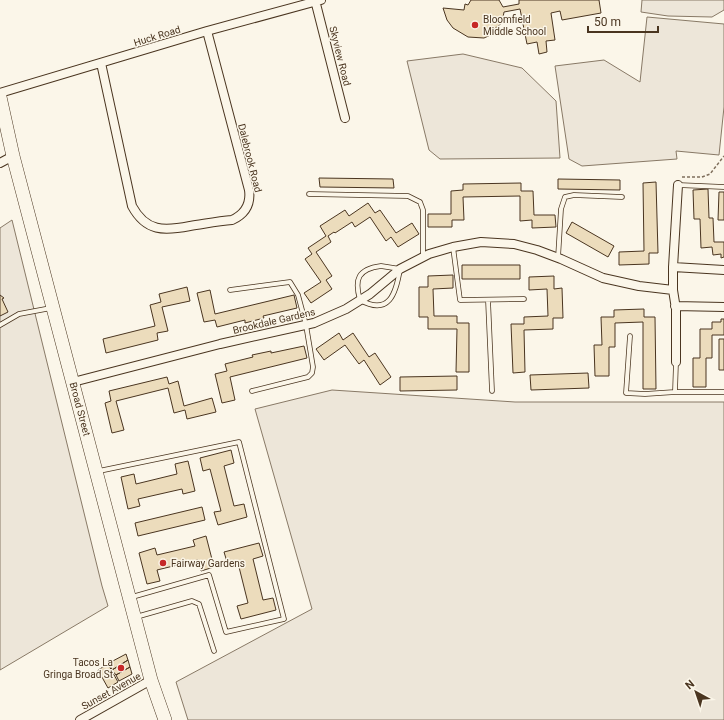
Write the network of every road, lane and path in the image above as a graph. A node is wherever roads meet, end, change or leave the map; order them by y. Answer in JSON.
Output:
{"nodes":[{"id":1,"x":317,"y":1,"type":"edge"},
{"id":2,"x":207,"y":31,"type":"junction"},
{"id":3,"x":101,"y":63,"type":"junction"},
{"id":4,"x":0,"y":93,"type":"edge"},
{"id":5,"x":0,"y":97,"type":"edge"},
{"id":6,"x":345,"y":118,"type":"dead end"},
{"id":7,"x":13,"y":156,"type":"junction"},
{"id":8,"x":724,"y":156,"type":"edge"},
{"id":9,"x":0,"y":163,"type":"edge"},
{"id":10,"x":678,"y":184,"type":"junction"},
{"id":11,"x":724,"y":186,"type":"edge"},
{"id":12,"x":309,"y":194,"type":"dead end"},
{"id":13,"x":622,"y":197,"type":"dead end"},
{"id":14,"x":453,"y":248,"type":"junction"},
{"id":15,"x":423,"y":257,"type":"junction"},
{"id":16,"x":558,"y":258,"type":"junction"},
{"id":17,"x":673,"y":267,"type":"junction"},
{"id":18,"x":400,"y":269,"type":"junction"},
{"id":19,"x":724,"y":270,"type":"edge"},
{"id":20,"x":230,"y":290,"type":"dead end"},
{"id":21,"x":673,"y":290,"type":"junction"},
{"id":22,"x":524,"y":299,"type":"dead end"},
{"id":23,"x":360,"y":300,"type":"junction"},
{"id":24,"x":488,"y":300,"type":"junction"},
{"id":25,"x":675,"y":306,"type":"junction"},
{"id":26,"x":53,"y":307,"type":"junction"},
{"id":27,"x":724,"y":307,"type":"edge"},
{"id":28,"x":0,"y":324,"type":"edge"},
{"id":29,"x":306,"y":325,"type":"junction"},
{"id":30,"x":630,"y":336,"type":"dead end"},
{"id":31,"x":676,"y":362,"type":"joint"},
{"id":32,"x":73,"y":382,"type":"junction"},
{"id":33,"x":252,"y":391,"type":"dead end"},
{"id":34,"x":492,"y":391,"type":"dead end"},
{"id":35,"x":675,"y":392,"type":"junction"},
{"id":36,"x":724,"y":392,"type":"edge"},
{"id":37,"x":96,"y":472,"type":"junction"},
{"id":38,"x":130,"y":597,"type":"junction"},
{"id":39,"x":135,"y":618,"type":"junction"},
{"id":40,"x":214,"y":651,"type":"dead end"},
{"id":41,"x":151,"y":680,"type":"junction"},
{"id":42,"x":80,"y":720,"type":"edge"},
{"id":43,"x":165,"y":720,"type":"edge"}],
"edges":[{"from":1,"to":2,"type":"street","name":"Huck Road"},
{"from":1,"to":6,"type":"street","name":"Skyview Road"},
{"from":2,"to":3,"type":"street","name":"Huck Road"},
{"from":2,"to":3,"type":"street","name":"Dalebrook Road"},
{"from":3,"to":4,"type":"street","name":"Huck Road"},
{"from":5,"to":7,"type":"main road","name":"Broad Street"},
{"from":7,"to":9,"type":"street"},
{"from":7,"to":26,"type":"main road","name":"Broad Street"},
{"from":8,"to":10,"type":"path"},
{"from":10,"to":11,"type":"lane"},
{"from":10,"to":17,"type":"street"},
{"from":12,"to":15,"type":"lane"},
{"from":13,"to":16,"type":"lane"},
{"from":14,"to":15,"type":"street","name":"Brookdale Gardens"},
{"from":14,"to":16,"type":"street","name":"Brookdale Gardens"},
{"from":14,"to":24,"type":"lane"},
{"from":15,"to":18,"type":"street","name":"Brookdale Gardens"},
{"from":16,"to":21,"type":"street","name":"Brookdale Gardens"},
{"from":17,"to":19,"type":"street"},
{"from":17,"to":21,"type":"street"},
{"from":18,"to":23,"type":"street","name":"Brookdale Gardens"},
{"from":18,"to":23,"type":"lane"},
{"from":18,"to":23,"type":"lane"},
{"from":20,"to":29,"type":"lane"},
{"from":21,"to":25,"type":"street"},
{"from":22,"to":24,"type":"lane"},
{"from":23,"to":29,"type":"street","name":"Brookdale Gardens"},
{"from":24,"to":34,"type":"lane"},
{"from":25,"to":27,"type":"street"},
{"from":25,"to":31,"type":"street"},
{"from":26,"to":28,"type":"lane"},
{"from":26,"to":32,"type":"main road","name":"Broad Street"},
{"from":29,"to":32,"type":"street","name":"Brookdale Gardens"},
{"from":29,"to":33,"type":"lane"},
{"from":30,"to":35,"type":"lane"},
{"from":31,"to":35,"type":"lane"},
{"from":32,"to":37,"type":"main road","name":"Broad Street"},
{"from":35,"to":36,"type":"lane"},
{"from":37,"to":38,"type":"main road","name":"Broad Street"},
{"from":37,"to":38,"type":"lane"},
{"from":38,"to":39,"type":"main road","name":"Broad Street"},
{"from":39,"to":40,"type":"lane"},
{"from":39,"to":41,"type":"main road","name":"Broad Street"},
{"from":41,"to":42,"type":"street","name":"Sunset Avenue"},
{"from":41,"to":43,"type":"main road","name":"Broad Street"}]}
